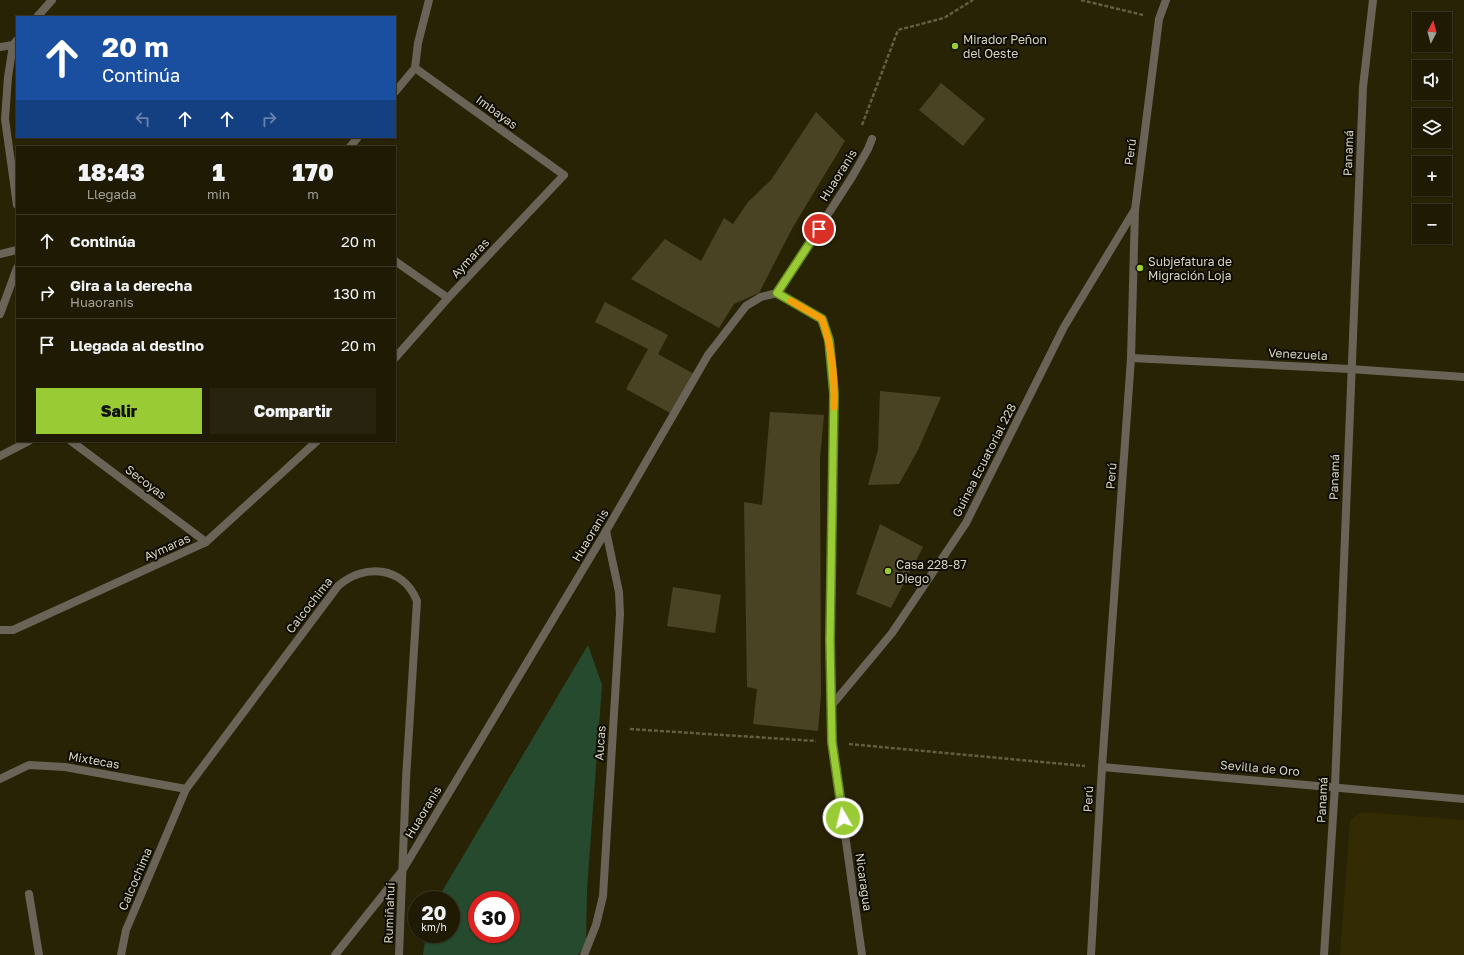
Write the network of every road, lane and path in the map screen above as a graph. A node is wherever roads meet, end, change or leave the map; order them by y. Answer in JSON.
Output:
{"nodes":[{"id":1,"x":52,"y":0,"type":"edge"},
{"id":2,"x":429,"y":0,"type":"edge"},
{"id":3,"x":973,"y":0,"type":"edge"},
{"id":4,"x":1081,"y":0,"type":"edge"},
{"id":5,"x":1166,"y":0,"type":"edge"},
{"id":6,"x":1373,"y":0,"type":"edge"},
{"id":7,"x":38,"y":16,"type":"edge"},
{"id":8,"x":1159,"y":19,"type":"junction"},
{"id":9,"x":15,"y":43,"type":"edge"},
{"id":10,"x":0,"y":47,"type":"edge"},
{"id":11,"x":415,"y":68,"type":"junction"},
{"id":12,"x":396,"y":91,"type":"edge"},
{"id":13,"x":357,"y":138,"type":"edge"},
{"id":14,"x":872,"y":139,"type":"joint"},
{"id":15,"x":351,"y":146,"type":"edge"},
{"id":16,"x":564,"y":176,"type":"joint"},
{"id":17,"x":15,"y":183,"type":"edge"},
{"id":18,"x":16,"y":194,"type":"edge"},
{"id":19,"x":1135,"y":210,"type":"junction"},
{"id":20,"x":16,"y":250,"type":"edge"},
{"id":21,"x":0,"y":254,"type":"edge"},
{"id":22,"x":396,"y":262,"type":"edge"},
{"id":23,"x":16,"y":271,"type":"edge"},
{"id":24,"x":777,"y":293,"type":"junction"},
{"id":25,"x":448,"y":298,"type":"junction"},
{"id":26,"x":0,"y":314,"type":"edge"},
{"id":27,"x":396,"y":357,"type":"edge"},
{"id":28,"x":1131,"y":358,"type":"junction"},
{"id":29,"x":1350,"y":369,"type":"junction"},
{"id":30,"x":1464,"y":377,"type":"edge"},
{"id":31,"x":27,"y":442,"type":"edge"},
{"id":32,"x":72,"y":442,"type":"edge"},
{"id":33,"x":316,"y":442,"type":"edge"},
{"id":34,"x":0,"y":456,"type":"edge"},
{"id":35,"x":606,"y":531,"type":"junction"},
{"id":36,"x":206,"y":542,"type":"junction"},
{"id":37,"x":0,"y":630,"type":"edge"},
{"id":38,"x":832,"y":705,"type":"junction"},
{"id":39,"x":613,"y":728,"type":"junction"},
{"id":40,"x":832,"y":742,"type":"junction"},
{"id":41,"x":1102,"y":767,"type":"junction"},
{"id":42,"x":0,"y":779,"type":"edge"},
{"id":43,"x":1335,"y":786,"type":"junction"},
{"id":44,"x":186,"y":789,"type":"junction"},
{"id":45,"x":1464,"y":799,"type":"edge"},
{"id":46,"x":402,"y":871,"type":"junction"},
{"id":47,"x":29,"y":894,"type":"dead end"},
{"id":48,"x":39,"y":955,"type":"edge"},
{"id":49,"x":121,"y":955,"type":"edge"},
{"id":50,"x":335,"y":955,"type":"edge"},
{"id":51,"x":399,"y":955,"type":"edge"},
{"id":52,"x":584,"y":955,"type":"edge"},
{"id":53,"x":862,"y":955,"type":"edge"},
{"id":54,"x":1091,"y":955,"type":"edge"},
{"id":55,"x":1324,"y":955,"type":"edge"}],
"edges":[{"from":1,"to":7,"type":"street"},
{"from":2,"to":11,"type":"street"},
{"from":3,"to":14,"type":"path"},
{"from":4,"to":8,"type":"path"},
{"from":5,"to":8,"type":"street","name":"Perú"},
{"from":6,"to":29,"type":"street","name":"Panamá"},
{"from":8,"to":19,"type":"street","name":"Perú"},
{"from":9,"to":10,"type":"street"},
{"from":9,"to":17,"type":"street"},
{"from":11,"to":12,"type":"street"},
{"from":11,"to":16,"type":"street","name":"Imbayas"},
{"from":13,"to":15,"type":"street"},
{"from":14,"to":24,"type":"street","name":"Huaoranis"},
{"from":16,"to":25,"type":"street","name":"Aymaras"},
{"from":17,"to":18,"type":"street"},
{"from":19,"to":28,"type":"street","name":"Perú"},
{"from":19,"to":38,"type":"street","name":"Guinea Ecuatorial 228"},
{"from":20,"to":21,"type":"street"},
{"from":22,"to":25,"type":"street"},
{"from":23,"to":26,"type":"street"},
{"from":24,"to":35,"type":"street","name":"Huaoranis"},
{"from":24,"to":38,"type":"street","name":"Nicaragua"},
{"from":25,"to":27,"type":"street","name":"Aymaras"},
{"from":28,"to":29,"type":"street","name":"Venezuela"},
{"from":28,"to":41,"type":"street","name":"Perú"},
{"from":29,"to":30,"type":"street","name":"Venezuela"},
{"from":29,"to":43,"type":"street","name":"Panamá"},
{"from":31,"to":34,"type":"street"},
{"from":32,"to":36,"type":"street","name":"Secoyas"},
{"from":33,"to":36,"type":"street","name":"Aymaras"},
{"from":35,"to":39,"type":"street","name":"Aucas"},
{"from":35,"to":46,"type":"street","name":"Huaoranis"},
{"from":36,"to":37,"type":"street","name":"Aymaras"},
{"from":38,"to":40,"type":"street","name":"Nicaragua"},
{"from":39,"to":40,"type":"path"},
{"from":39,"to":52,"type":"street","name":"Aucas"},
{"from":40,"to":41,"type":"path"},
{"from":40,"to":53,"type":"street","name":"Nicaragua"},
{"from":41,"to":43,"type":"street","name":"Sevilla de Oro"},
{"from":41,"to":54,"type":"street","name":"Perú"},
{"from":42,"to":44,"type":"street","name":"Mixtecas"},
{"from":43,"to":45,"type":"street","name":"Sevilla de Oro"},
{"from":43,"to":55,"type":"street","name":"Panamá"},
{"from":44,"to":46,"type":"street","name":"Calcochima"},
{"from":44,"to":49,"type":"street","name":"Calcochima"},
{"from":46,"to":50,"type":"street","name":"Huaoranis"},
{"from":46,"to":51,"type":"street","name":"Rumiñahui"},
{"from":47,"to":48,"type":"street"}]}
